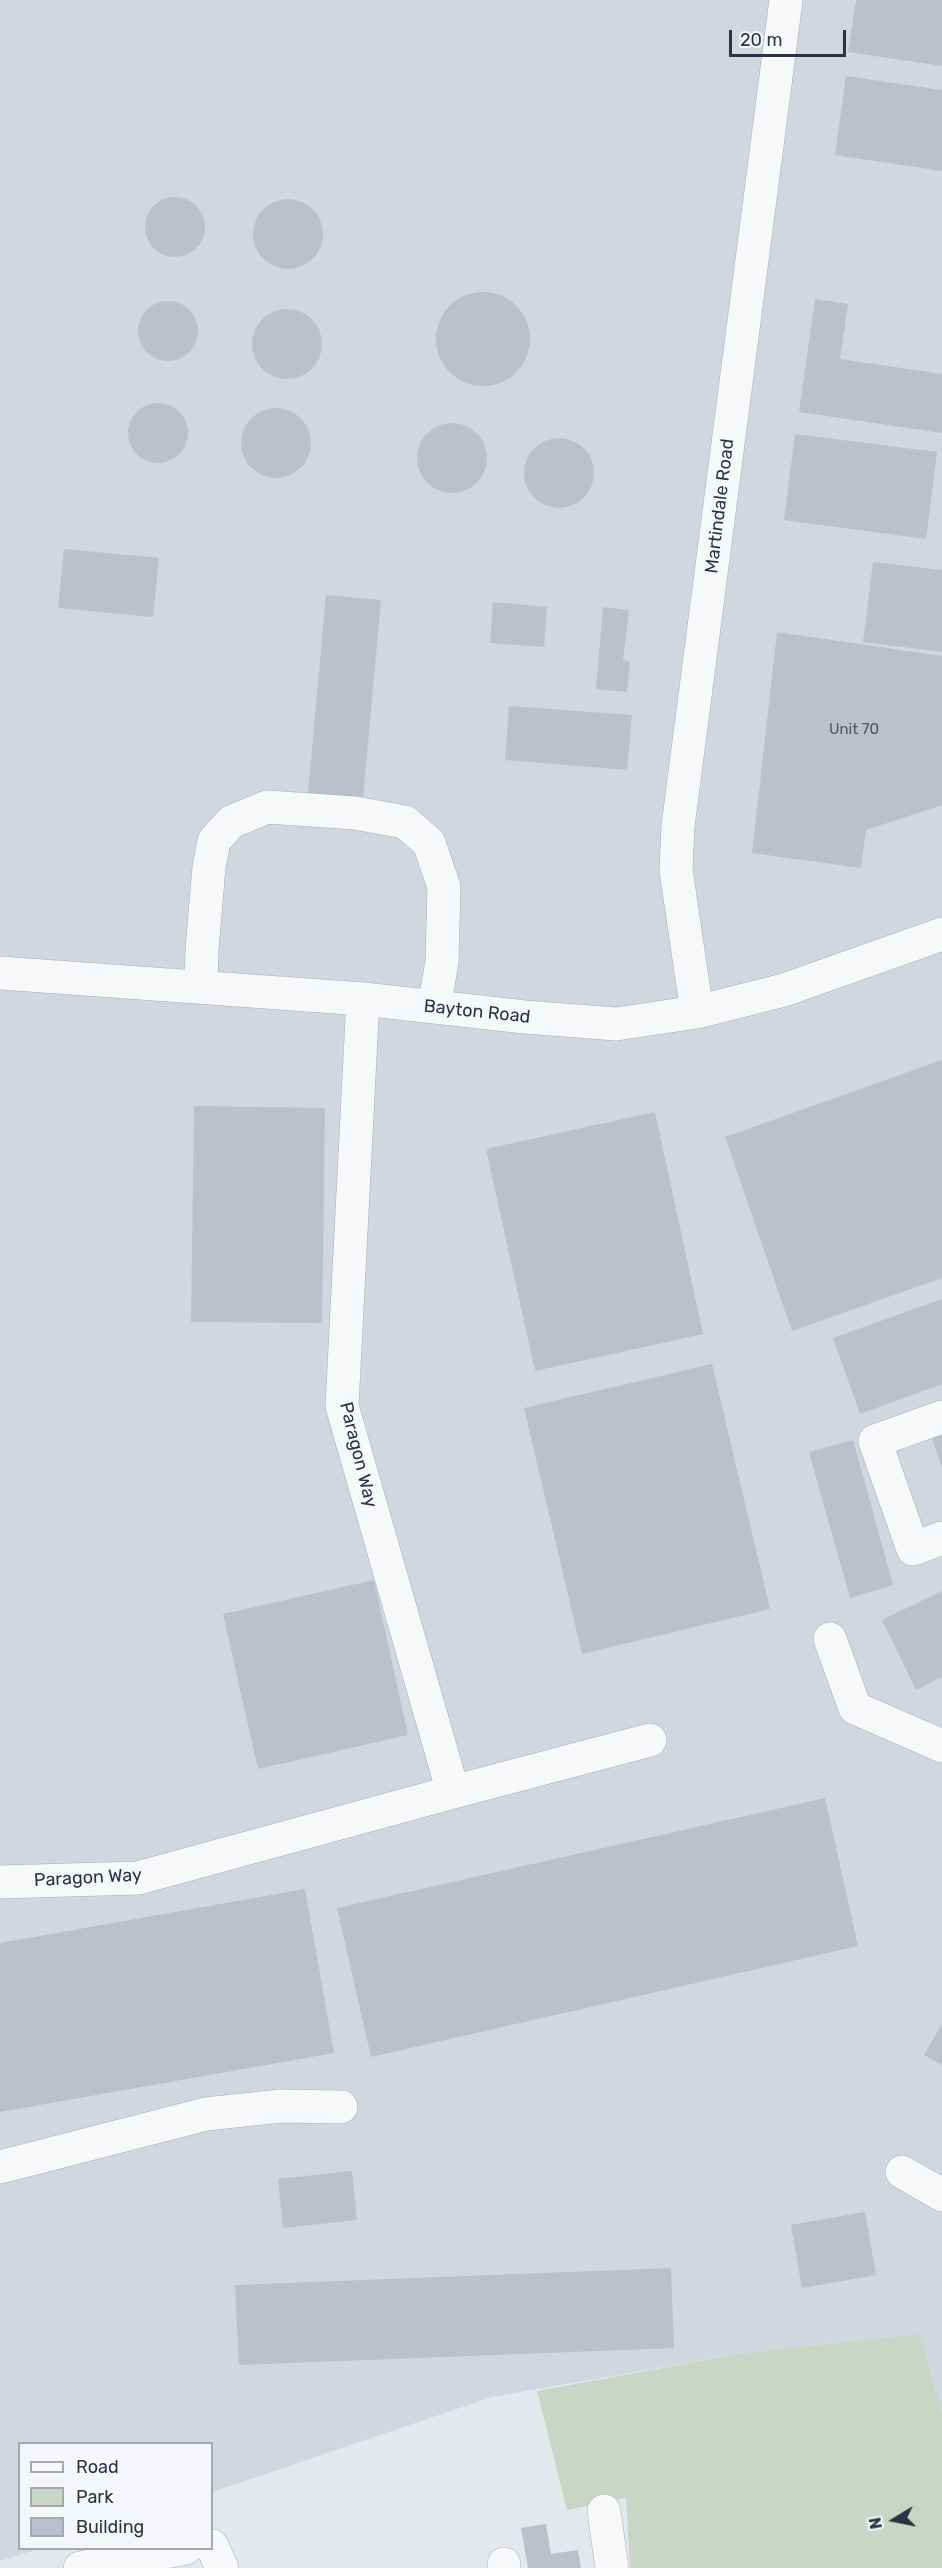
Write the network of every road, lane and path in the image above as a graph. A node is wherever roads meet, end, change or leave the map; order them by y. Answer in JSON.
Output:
{"nodes":[{"id":1,"x":786,"y":0,"type":"edge"},
{"id":2,"x":942,"y":934,"type":"edge"},
{"id":3,"x":0,"y":974,"type":"edge"},
{"id":4,"x":201,"y":987,"type":"junction"},
{"id":5,"x":363,"y":999,"type":"junction"},
{"id":6,"x":434,"y":1007,"type":"junction"},
{"id":7,"x":697,"y":1012,"type":"junction"},
{"id":8,"x":942,"y":1417,"type":"edge"},
{"id":9,"x":942,"y":1538,"type":"edge"},
{"id":10,"x":830,"y":1639,"type":"dead end"},
{"id":11,"x":650,"y":1740,"type":"dead end"},
{"id":12,"x":942,"y":1746,"type":"edge"},
{"id":13,"x":453,"y":1792,"type":"junction"},
{"id":14,"x":0,"y":1882,"type":"edge"},
{"id":15,"x":341,"y":2107,"type":"dead end"},
{"id":16,"x":0,"y":2167,"type":"edge"},
{"id":17,"x":903,"y":2172,"type":"dead end"},
{"id":18,"x":942,"y":2195,"type":"edge"},
{"id":19,"x":604,"y":2511,"type":"dead end"},
{"id":20,"x":213,"y":2548,"type":"edge"},
{"id":21,"x":175,"y":2550,"type":"edge"},
{"id":22,"x":80,"y":2568,"type":"edge"},
{"id":23,"x":222,"y":2568,"type":"edge"},
{"id":24,"x":612,"y":2568,"type":"edge"}],
"edges":[{"from":1,"to":7,"type":"street","name":"Martindale Road"},
{"from":2,"to":7,"type":"street","name":"Bayton Road"},
{"from":3,"to":4,"type":"street","name":"Bayton Road"},
{"from":4,"to":5,"type":"street","name":"Bayton Road"},
{"from":4,"to":6,"type":"street"},
{"from":5,"to":6,"type":"street","name":"Bayton Road"},
{"from":5,"to":13,"type":"street","name":"Paragon Way"},
{"from":6,"to":7,"type":"street","name":"Bayton Road"},
{"from":8,"to":9,"type":"street"},
{"from":10,"to":12,"type":"street"},
{"from":11,"to":13,"type":"street","name":"Paragon Way"},
{"from":13,"to":14,"type":"street","name":"Paragon Way"},
{"from":15,"to":16,"type":"street"},
{"from":17,"to":18,"type":"street"},
{"from":19,"to":24,"type":"street"},
{"from":20,"to":23,"type":"street"},
{"from":21,"to":22,"type":"street"}]}
